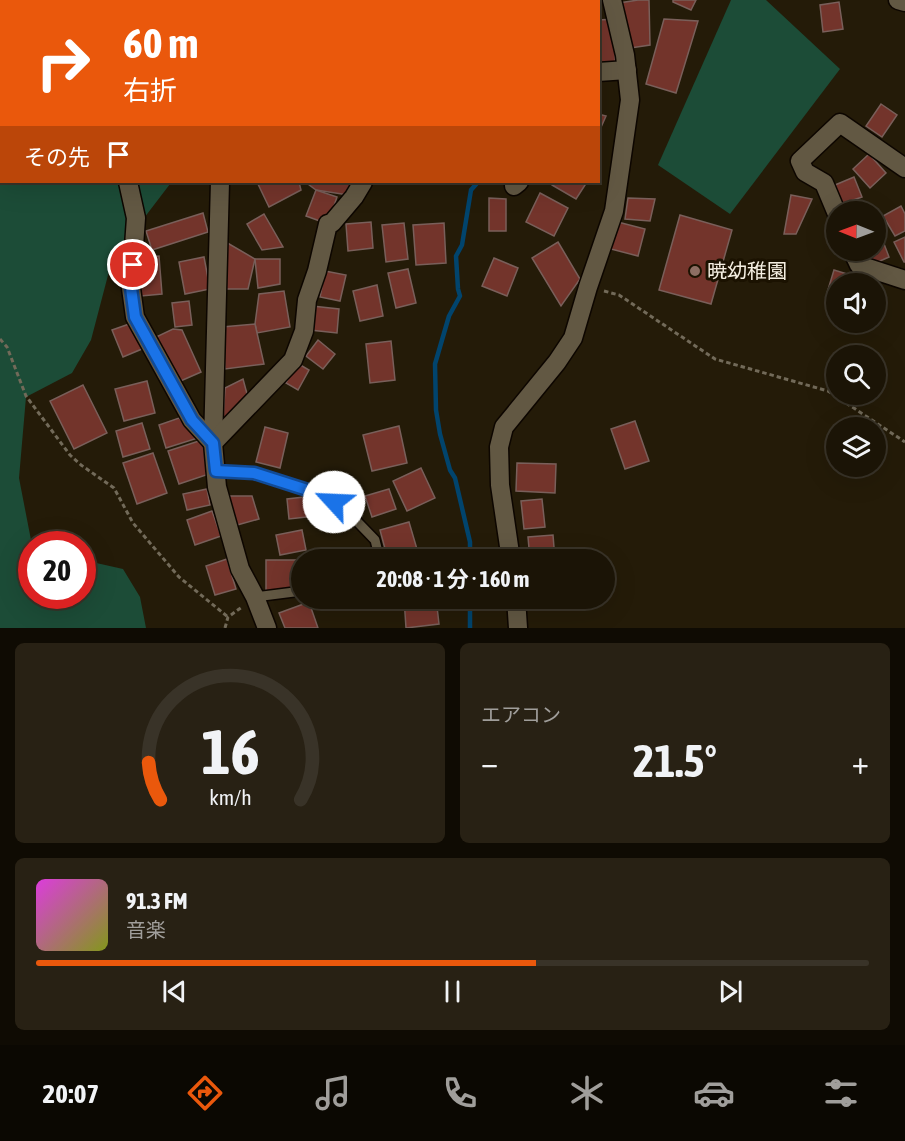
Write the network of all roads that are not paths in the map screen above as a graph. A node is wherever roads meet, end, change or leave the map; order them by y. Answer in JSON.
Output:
{"nodes":[{"id":1,"x":612,"y":0,"type":"edge"},
{"id":2,"x":898,"y":0,"type":"edge"},
{"id":3,"x":905,"y":2,"type":"edge"},
{"id":4,"x":627,"y":70,"type":"junction"},
{"id":5,"x":600,"y":72,"type":"edge"},
{"id":6,"x":905,"y":168,"type":"edge"},
{"id":7,"x":128,"y":183,"type":"edge"},
{"id":8,"x":220,"y":183,"type":"edge"},
{"id":9,"x":362,"y":183,"type":"edge"},
{"id":10,"x":832,"y":201,"type":"edge"},
{"id":11,"x":857,"y":261,"type":"edge"},
{"id":12,"x":905,"y":280,"type":"edge"},
{"id":13,"x":213,"y":443,"type":"junction"},
{"id":14,"x":216,"y":471,"type":"junction"},
{"id":15,"x":377,"y":549,"type":"edge"},
{"id":16,"x":509,"y":549,"type":"edge"},
{"id":17,"x":291,"y":592,"type":"edge"},
{"id":18,"x":255,"y":597,"type":"junction"},
{"id":19,"x":517,"y":609,"type":"edge"},
{"id":20,"x":267,"y":628,"type":"edge"},
{"id":21,"x":518,"y":628,"type":"edge"}],
"edges":[{"from":1,"to":4,"type":"street"},
{"from":2,"to":3,"type":"street"},
{"from":4,"to":5,"type":"street"},
{"from":4,"to":16,"type":"street"},
{"from":6,"to":10,"type":"street"},
{"from":7,"to":13,"type":"street"},
{"from":8,"to":13,"type":"street"},
{"from":9,"to":13,"type":"street"},
{"from":11,"to":12,"type":"street"},
{"from":13,"to":14,"type":"street"},
{"from":14,"to":15,"type":"lane"},
{"from":14,"to":18,"type":"street"},
{"from":17,"to":18,"type":"lane"},
{"from":18,"to":20,"type":"street"},
{"from":19,"to":21,"type":"street"}]}
